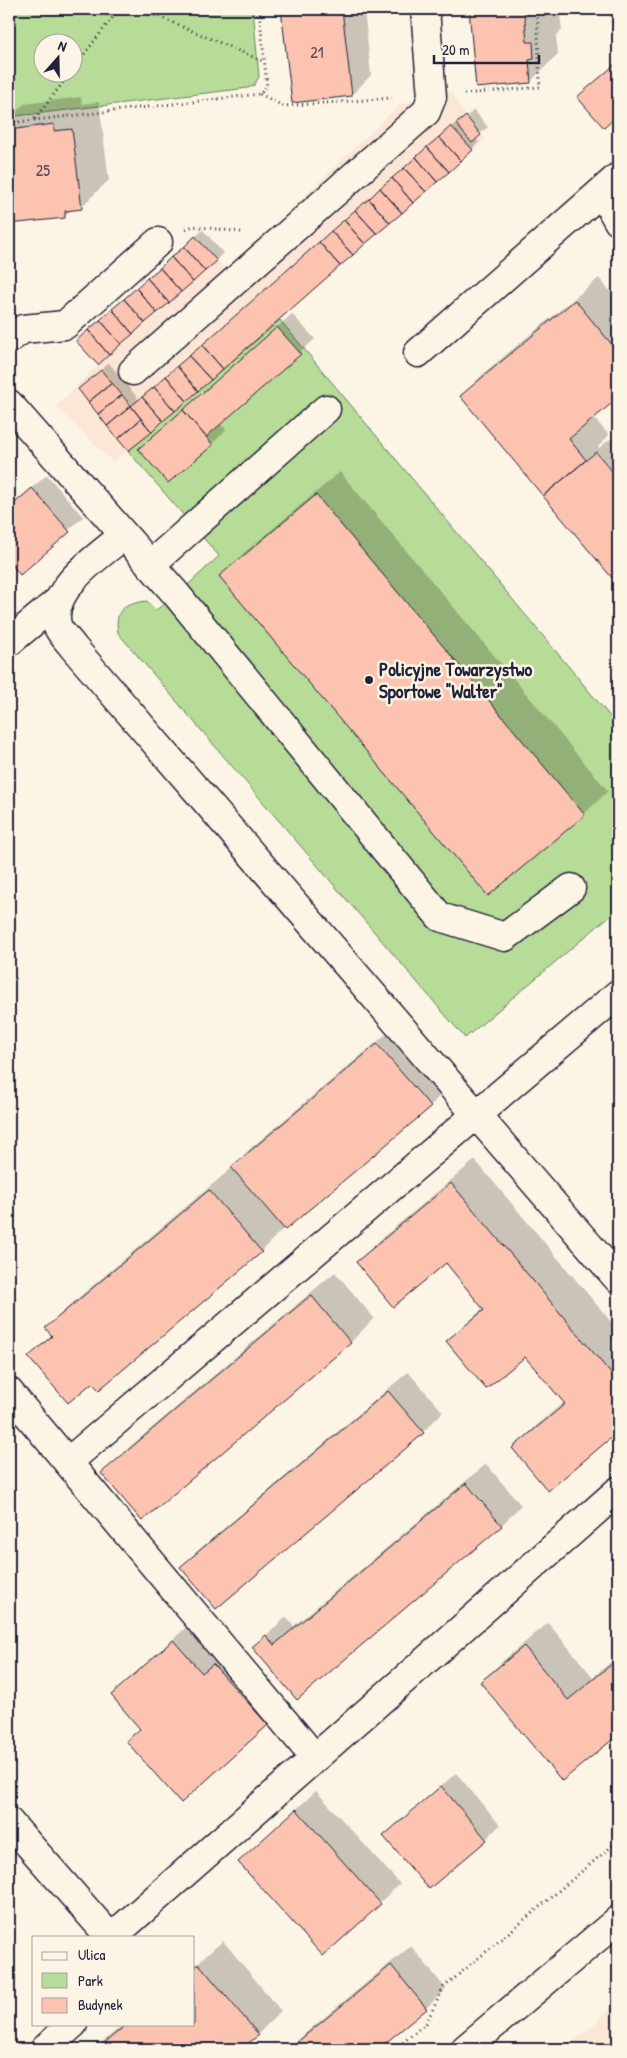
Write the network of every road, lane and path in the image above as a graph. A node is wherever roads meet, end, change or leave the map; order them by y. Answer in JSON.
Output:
{"nodes":[{"id":1,"x":119,"y":9,"type":"edge"},
{"id":2,"x":141,"y":9,"type":"edge"},
{"id":3,"x":259,"y":9,"type":"edge"},
{"id":4,"x":425,"y":9,"type":"edge"},
{"id":5,"x":537,"y":9,"type":"edge"},
{"id":6,"x":82,"y":58,"type":"edge"},
{"id":7,"x":265,"y":62,"type":"junction"},
{"id":8,"x":64,"y":82,"type":"edge"},
{"id":9,"x":260,"y":94,"type":"junction"},
{"id":10,"x":432,"y":97,"type":"junction"},
{"id":11,"x":35,"y":119,"type":"junction"},
{"id":12,"x":9,"y":123,"type":"edge"},
{"id":13,"x":610,"y":184,"type":"edge"},
{"id":14,"x":618,"y":221,"type":"edge"},
{"id":15,"x":284,"y":237,"type":"junction"},
{"id":16,"x":158,"y":242,"type":"joint"},
{"id":17,"x":9,"y":339,"type":"edge"},
{"id":18,"x":418,"y":353,"type":"dead end"},
{"id":19,"x":134,"y":371,"type":"dead end"},
{"id":20,"x":9,"y":404,"type":"edge"},
{"id":21,"x":326,"y":409,"type":"dead end"},
{"id":22,"x":123,"y":536,"type":"junction"},
{"id":23,"x":150,"y":565,"type":"junction"},
{"id":24,"x":58,"y":601,"type":"junction"},
{"id":25,"x":9,"y":642,"type":"edge"},
{"id":26,"x":572,"y":888,"type":"dead end"},
{"id":27,"x":618,"y":994,"type":"edge"},
{"id":28,"x":476,"y":1113,"type":"junction"},
{"id":29,"x":618,"y":1279,"type":"edge"},
{"id":30,"x":9,"y":1392,"type":"edge"},
{"id":31,"x":68,"y":1462,"type":"junction"},
{"id":32,"x":618,"y":1492,"type":"edge"},
{"id":33,"x":316,"y":1758,"type":"junction"},
{"id":34,"x":9,"y":1822,"type":"edge"},
{"id":35,"x":618,"y":1841,"type":"edge"},
{"id":36,"x":618,"y":1920,"type":"edge"},
{"id":37,"x":110,"y":1936,"type":"edge"},
{"id":38,"x":112,"y":1936,"type":"edge"},
{"id":39,"x":72,"y":2026,"type":"edge"},
{"id":40,"x":45,"y":2049,"type":"edge"},
{"id":41,"x":395,"y":2049,"type":"edge"},
{"id":42,"x":465,"y":2049,"type":"edge"}],
"edges":[{"from":1,"to":6,"type":"path"},
{"from":2,"to":7,"type":"path"},
{"from":3,"to":7,"type":"path"},
{"from":4,"to":10,"type":"main road"},
{"from":5,"to":10,"type":"path"},
{"from":7,"to":9,"type":"path"},
{"from":8,"to":11,"type":"path"},
{"from":9,"to":10,"type":"path"},
{"from":9,"to":11,"type":"path"},
{"from":10,"to":15,"type":"main road"},
{"from":11,"to":12,"type":"path"},
{"from":13,"to":14,"type":"main road"},
{"from":13,"to":18,"type":"main road"},
{"from":15,"to":16,"type":"path"},
{"from":15,"to":19,"type":"main road"},
{"from":16,"to":17,"type":"main road"},
{"from":20,"to":22,"type":"main road"},
{"from":21,"to":23,"type":"main road"},
{"from":22,"to":23,"type":"main road"},
{"from":22,"to":24,"type":"main road"},
{"from":23,"to":26,"type":"main road"},
{"from":24,"to":25,"type":"main road"},
{"from":24,"to":28,"type":"main road"},
{"from":27,"to":28,"type":"main road"},
{"from":28,"to":29,"type":"main road"},
{"from":28,"to":31,"type":"main road"},
{"from":30,"to":31,"type":"main road"},
{"from":31,"to":33,"type":"main road"},
{"from":32,"to":33,"type":"main road"},
{"from":33,"to":38,"type":"main road"},
{"from":34,"to":37,"type":"main road"},
{"from":35,"to":41,"type":"path"},
{"from":36,"to":42,"type":"main road"},
{"from":39,"to":40,"type":"main road"}]}
